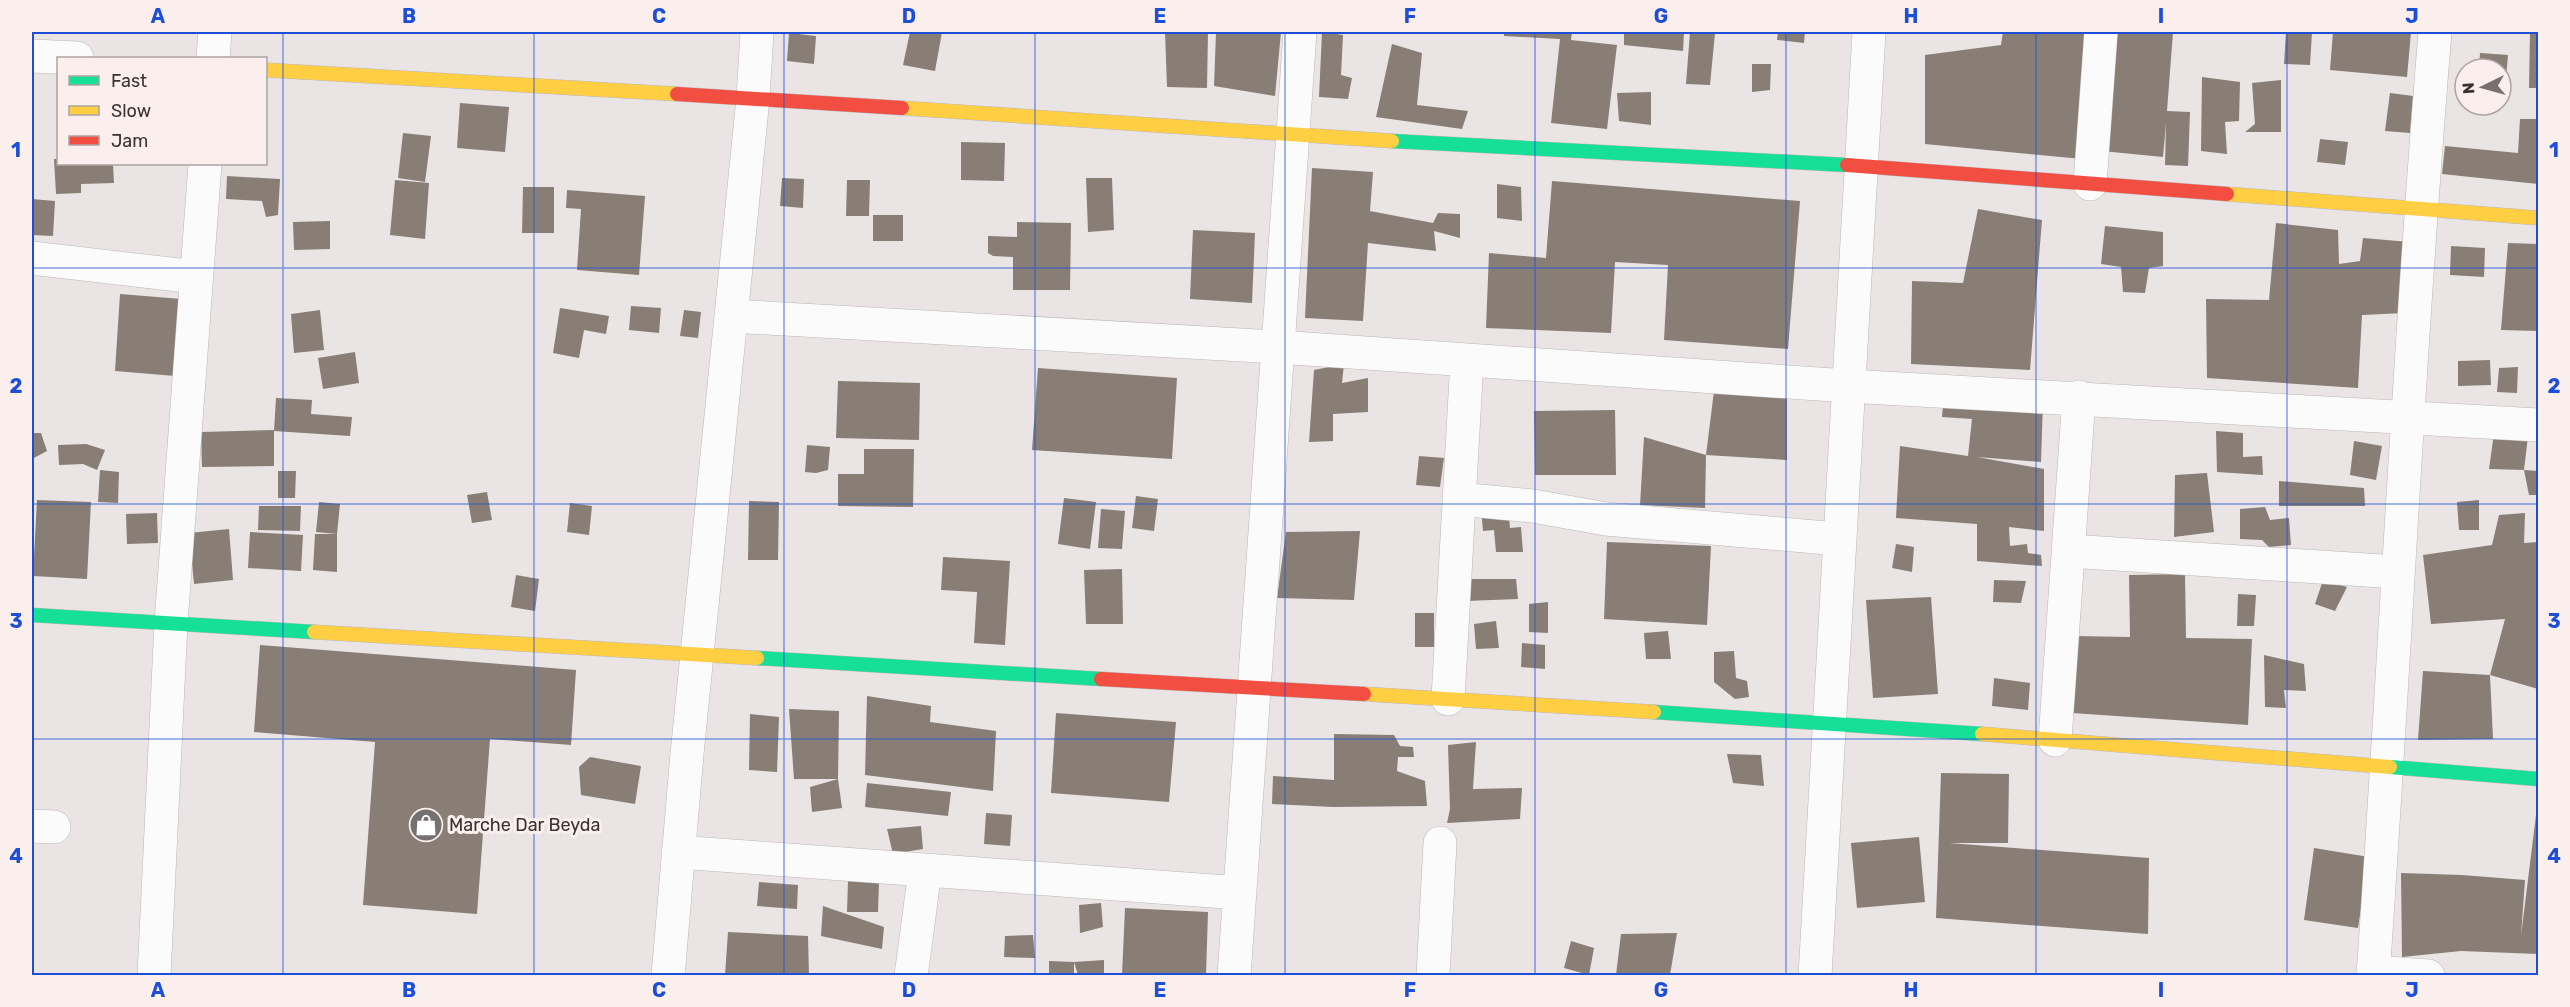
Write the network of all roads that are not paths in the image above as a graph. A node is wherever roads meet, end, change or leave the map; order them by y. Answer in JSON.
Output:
{"nodes":[{"id":1,"x":214,"y":32,"type":"edge"},
{"id":2,"x":757,"y":32,"type":"edge"},
{"id":3,"x":1300,"y":32,"type":"edge"},
{"id":4,"x":1869,"y":32,"type":"edge"},
{"id":5,"x":2101,"y":32,"type":"edge"},
{"id":6,"x":2434,"y":32,"type":"edge"},
{"id":7,"x":32,"y":56,"type":"edge"},
{"id":8,"x":57,"y":57,"type":"edge"},
{"id":9,"x":213,"y":57,"type":"edge"},
{"id":10,"x":267,"y":70,"type":"edge"},
{"id":11,"x":753,"y":98,"type":"junction"},
{"id":12,"x":1294,"y":136,"type":"junction"},
{"id":13,"x":205,"y":165,"type":"edge"},
{"id":14,"x":1861,"y":166,"type":"junction"},
{"id":15,"x":2090,"y":184,"type":"junction"},
{"id":16,"x":2420,"y":211,"type":"junction"},
{"id":17,"x":2538,"y":219,"type":"edge"},
{"id":18,"x":32,"y":258,"type":"edge"},
{"id":19,"x":196,"y":277,"type":"junction"},
{"id":20,"x":731,"y":316,"type":"junction"},
{"id":21,"x":1278,"y":347,"type":"junction"},
{"id":22,"x":1467,"y":360,"type":"junction"},
{"id":23,"x":1848,"y":386,"type":"junction"},
{"id":24,"x":2079,"y":397,"type":"junction"},
{"id":25,"x":2408,"y":420,"type":"junction"},
{"id":26,"x":2538,"y":425,"type":"edge"},
{"id":27,"x":1459,"y":499,"type":"junction"},
{"id":28,"x":1839,"y":539,"type":"junction"},
{"id":29,"x":2069,"y":551,"type":"junction"},
{"id":30,"x":2398,"y":572,"type":"junction"},
{"id":31,"x":32,"y":615,"type":"edge"},
{"id":32,"x":171,"y":623,"type":"junction"},
{"id":33,"x":697,"y":654,"type":"junction"},
{"id":34,"x":1253,"y":687,"type":"junction"},
{"id":35,"x":1448,"y":699,"type":"junction"},
{"id":36,"x":1828,"y":722,"type":"junction"},
{"id":37,"x":2055,"y":740,"type":"junction"},
{"id":38,"x":2387,"y":768,"type":"junction"},
{"id":39,"x":2538,"y":779,"type":"edge"},
{"id":40,"x":1440,"y":843,"type":"dead end"},
{"id":41,"x":678,"y":852,"type":"junction"},
{"id":42,"x":925,"y":872,"type":"junction"},
{"id":43,"x":1240,"y":893,"type":"junction"},
{"id":44,"x":2373,"y":974,"type":"edge"},
{"id":45,"x":154,"y":975,"type":"edge"},
{"id":46,"x":668,"y":975,"type":"edge"},
{"id":47,"x":911,"y":975,"type":"edge"},
{"id":48,"x":1234,"y":975,"type":"edge"},
{"id":49,"x":1433,"y":975,"type":"edge"},
{"id":50,"x":1815,"y":975,"type":"edge"},
{"id":51,"x":2428,"y":975,"type":"edge"}],
"edges":[{"from":1,"to":9,"type":"street"},
{"from":2,"to":11,"type":"street"},
{"from":3,"to":12,"type":"street"},
{"from":4,"to":14,"type":"street"},
{"from":5,"to":15,"type":"street"},
{"from":6,"to":16,"type":"street"},
{"from":7,"to":8,"type":"street"},
{"from":10,"to":11,"type":"street"},
{"from":11,"to":12,"type":"street"},
{"from":11,"to":20,"type":"street"},
{"from":12,"to":14,"type":"street"},
{"from":12,"to":21,"type":"street"},
{"from":13,"to":19,"type":"street"},
{"from":14,"to":15,"type":"street"},
{"from":14,"to":23,"type":"street"},
{"from":15,"to":16,"type":"street"},
{"from":16,"to":17,"type":"street"},
{"from":16,"to":25,"type":"street"},
{"from":18,"to":19,"type":"street"},
{"from":19,"to":32,"type":"street"},
{"from":20,"to":21,"type":"street"},
{"from":20,"to":33,"type":"street"},
{"from":21,"to":22,"type":"street"},
{"from":21,"to":34,"type":"street"},
{"from":22,"to":23,"type":"street"},
{"from":22,"to":27,"type":"street"},
{"from":23,"to":24,"type":"street"},
{"from":23,"to":28,"type":"street"},
{"from":24,"to":25,"type":"street"},
{"from":24,"to":29,"type":"street"},
{"from":25,"to":26,"type":"street"},
{"from":25,"to":30,"type":"street"},
{"from":27,"to":28,"type":"street"},
{"from":27,"to":35,"type":"street"},
{"from":28,"to":36,"type":"street"},
{"from":29,"to":30,"type":"street"},
{"from":29,"to":37,"type":"street"},
{"from":30,"to":38,"type":"street"},
{"from":31,"to":32,"type":"street"},
{"from":32,"to":33,"type":"street"},
{"from":32,"to":45,"type":"street"},
{"from":33,"to":34,"type":"street"},
{"from":33,"to":41,"type":"street"},
{"from":34,"to":35,"type":"street"},
{"from":34,"to":43,"type":"street"},
{"from":35,"to":36,"type":"street"},
{"from":36,"to":37,"type":"street"},
{"from":36,"to":50,"type":"street"},
{"from":37,"to":38,"type":"street"},
{"from":38,"to":39,"type":"street"},
{"from":38,"to":44,"type":"street"},
{"from":40,"to":49,"type":"street"},
{"from":41,"to":42,"type":"street"},
{"from":41,"to":46,"type":"street"},
{"from":42,"to":43,"type":"street"},
{"from":42,"to":47,"type":"street"},
{"from":43,"to":48,"type":"street"},
{"from":44,"to":51,"type":"street"}]}
